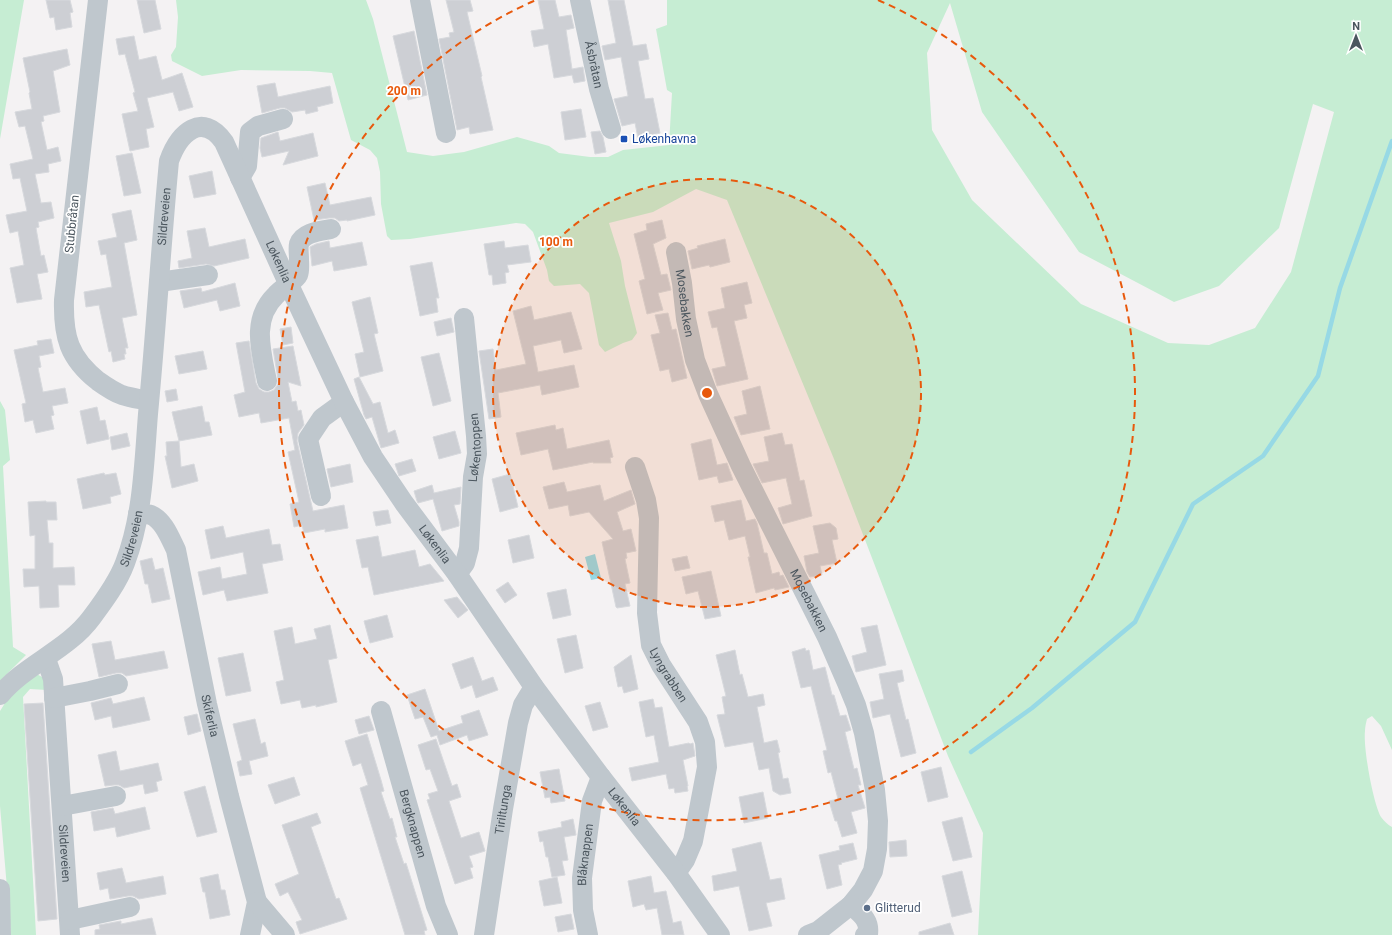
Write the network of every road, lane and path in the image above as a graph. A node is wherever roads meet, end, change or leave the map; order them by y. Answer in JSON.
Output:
{"nodes":[{"id":1,"x":98,"y":0,"type":"edge"},
{"id":2,"x":420,"y":0,"type":"edge"},
{"id":3,"x":580,"y":0,"type":"edge"},
{"id":4,"x":283,"y":119,"type":"dead end"},
{"id":5,"x":202,"y":127,"type":"joint"},
{"id":6,"x":611,"y":129,"type":"dead end"},
{"id":7,"x":446,"y":133,"type":"dead end"},
{"id":8,"x":240,"y":178,"type":"junction"},
{"id":9,"x":331,"y":229,"type":"dead end"},
{"id":10,"x":676,"y":252,"type":"dead end"},
{"id":11,"x":208,"y":275,"type":"dead end"},
{"id":12,"x":159,"y":282,"type":"junction"},
{"id":13,"x":288,"y":283,"type":"junction"},
{"id":14,"x":464,"y":318,"type":"dead end"},
{"id":15,"x":267,"y":381,"type":"dead end"},
{"id":16,"x":149,"y":401,"type":"junction"},
{"id":17,"x":344,"y":402,"type":"junction"},
{"id":18,"x":635,"y":467,"type":"dead end"},
{"id":19,"x":321,"y":496,"type":"dead end"},
{"id":20,"x":138,"y":514,"type":"junction"},
{"id":21,"x":457,"y":574,"type":"junction"},
{"id":22,"x":46,"y":659,"type":"junction"},
{"id":23,"x":118,"y":684,"type":"dead end"},
{"id":24,"x":534,"y":687,"type":"junction"},
{"id":25,"x":0,"y":695,"type":"edge"},
{"id":26,"x":54,"y":698,"type":"junction"},
{"id":27,"x":381,"y":711,"type":"dead end"},
{"id":28,"x":601,"y":777,"type":"junction"},
{"id":29,"x":116,"y":796,"type":"dead end"},
{"id":30,"x":62,"y":806,"type":"junction"},
{"id":31,"x":676,"y":873,"type":"junction"},
{"id":32,"x":0,"y":889,"type":"edge"},
{"id":33,"x":257,"y":902,"type":"junction"},
{"id":34,"x":851,"y":905,"type":"junction"},
{"id":35,"x":130,"y":907,"type":"dead end"},
{"id":36,"x":70,"y":927,"type":"edge"},
{"id":37,"x":821,"y":934,"type":"edge"},
{"id":38,"x":1,"y":935,"type":"edge"},
{"id":39,"x":250,"y":935,"type":"edge"},
{"id":40,"x":285,"y":935,"type":"edge"},
{"id":41,"x":448,"y":935,"type":"edge"},
{"id":42,"x":484,"y":935,"type":"edge"},
{"id":43,"x":588,"y":935,"type":"edge"},
{"id":44,"x":720,"y":935,"type":"edge"},
{"id":45,"x":865,"y":935,"type":"edge"}],
"edges":[{"from":1,"to":16,"type":"street","name":"Stubbråtan"},
{"from":2,"to":7,"type":"street"},
{"from":3,"to":6,"type":"street","name":"Åsbråtan"},
{"from":4,"to":8,"type":"street"},
{"from":5,"to":8,"type":"street","name":"Løkenlia"},
{"from":5,"to":12,"type":"street","name":"Sildreveien"},
{"from":8,"to":13,"type":"street","name":"Løkenlia"},
{"from":9,"to":13,"type":"street"},
{"from":10,"to":34,"type":"street","name":"Mosebakken"},
{"from":11,"to":12,"type":"street"},
{"from":12,"to":16,"type":"street","name":"Sildreveien"},
{"from":13,"to":15,"type":"street"},
{"from":13,"to":17,"type":"street","name":"Løkenlia"},
{"from":14,"to":21,"type":"street","name":"Løkentoppen"},
{"from":16,"to":20,"type":"street","name":"Sildreveien"},
{"from":17,"to":19,"type":"street"},
{"from":17,"to":21,"type":"street","name":"Løkenlia"},
{"from":18,"to":31,"type":"street","name":"Lyngrabben"},
{"from":20,"to":22,"type":"street","name":"Sildreveien"},
{"from":20,"to":33,"type":"street","name":"Skiferlia"},
{"from":21,"to":24,"type":"street","name":"Løkenlia"},
{"from":22,"to":25,"type":"street"},
{"from":22,"to":26,"type":"street","name":"Sildreveien"},
{"from":23,"to":26,"type":"street"},
{"from":24,"to":28,"type":"street","name":"Løkenlia"},
{"from":24,"to":42,"type":"street","name":"Tiriltunga"},
{"from":26,"to":30,"type":"street","name":"Sildreveien"},
{"from":27,"to":41,"type":"street","name":"Bergknappen"},
{"from":28,"to":31,"type":"street","name":"Løkenlia"},
{"from":28,"to":43,"type":"street","name":"Blåknappen"},
{"from":29,"to":30,"type":"street"},
{"from":30,"to":36,"type":"street","name":"Sildreveien"},
{"from":31,"to":44,"type":"street","name":"Løkenlia"},
{"from":32,"to":38,"type":"street"},
{"from":33,"to":39,"type":"street","name":"Skiferlia"},
{"from":33,"to":40,"type":"street"},
{"from":34,"to":37,"type":"street","name":"Mosebakken"},
{"from":34,"to":45,"type":"street"},
{"from":35,"to":36,"type":"street"}]}
